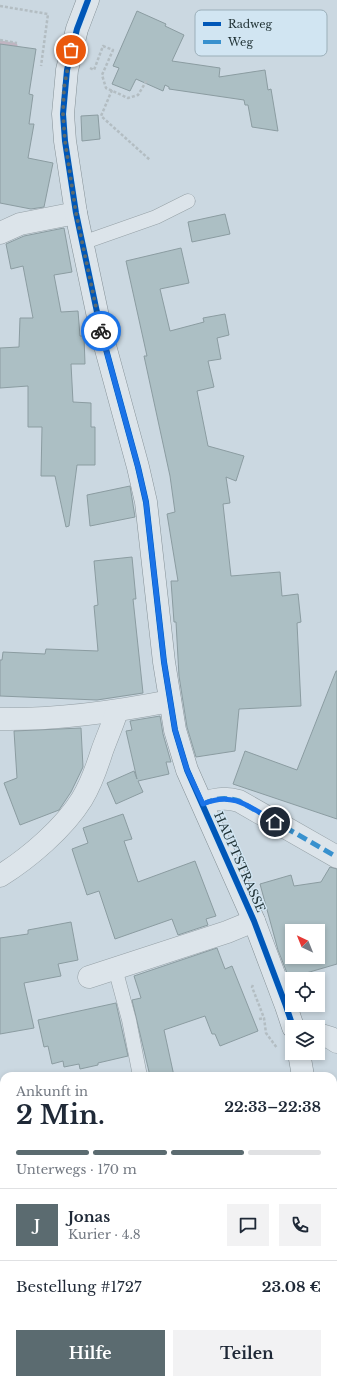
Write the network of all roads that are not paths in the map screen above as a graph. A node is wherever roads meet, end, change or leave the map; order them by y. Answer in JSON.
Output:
{"nodes":[{"id":1,"x":88,"y":0,"type":"edge"},
{"id":2,"x":188,"y":201,"type":"dead end"},
{"id":3,"x":76,"y":213,"type":"junction"},
{"id":4,"x":0,"y":233,"type":"edge"},
{"id":5,"x":82,"y":243,"type":"junction"},
{"id":6,"x":170,"y":701,"type":"junction"},
{"id":7,"x":117,"y":710,"type":"junction"},
{"id":8,"x":0,"y":719,"type":"edge"},
{"id":9,"x":203,"y":804,"type":"junction"},
{"id":10,"x":337,"y":857,"type":"edge"},
{"id":11,"x":0,"y":876,"type":"edge"},
{"id":12,"x":254,"y":921,"type":"junction"},
{"id":13,"x":115,"y":968,"type":"junction"},
{"id":14,"x":89,"y":977,"type":"dead end"},
{"id":15,"x":291,"y":1020,"type":"edge"},
{"id":16,"x":325,"y":1036,"type":"edge"},
{"id":17,"x":337,"y":1042,"type":"edge"},
{"id":18,"x":301,"y":1060,"type":"edge"},
{"id":19,"x":139,"y":1072,"type":"edge"},
{"id":20,"x":303,"y":1072,"type":"edge"}],
"edges":[{"from":1,"to":3,"type":"main road","name":"HAUPTSTRASSE"},
{"from":2,"to":5,"type":"lane"},
{"from":3,"to":4,"type":"main road"},
{"from":3,"to":5,"type":"main road","name":"HAUPTSTRASSE"},
{"from":5,"to":6,"type":"main road","name":"HAUPTSTRASSE"},
{"from":6,"to":7,"type":"main road"},
{"from":6,"to":9,"type":"main road","name":"HAUPTSTRASSE"},
{"from":7,"to":8,"type":"main road"},
{"from":7,"to":11,"type":"main road"},
{"from":9,"to":10,"type":"main road"},
{"from":9,"to":12,"type":"main road","name":"HAUPTSTRASSE"},
{"from":12,"to":13,"type":"main road","name":"HAUPTSTRASSE"},
{"from":12,"to":15,"type":"main road","name":"HAUPTSTRASSE"},
{"from":13,"to":14,"type":"main road","name":"HAUPTSTRASSE"},
{"from":13,"to":19,"type":"lane"},
{"from":16,"to":17,"type":"main road"},
{"from":18,"to":20,"type":"main road"}]}
